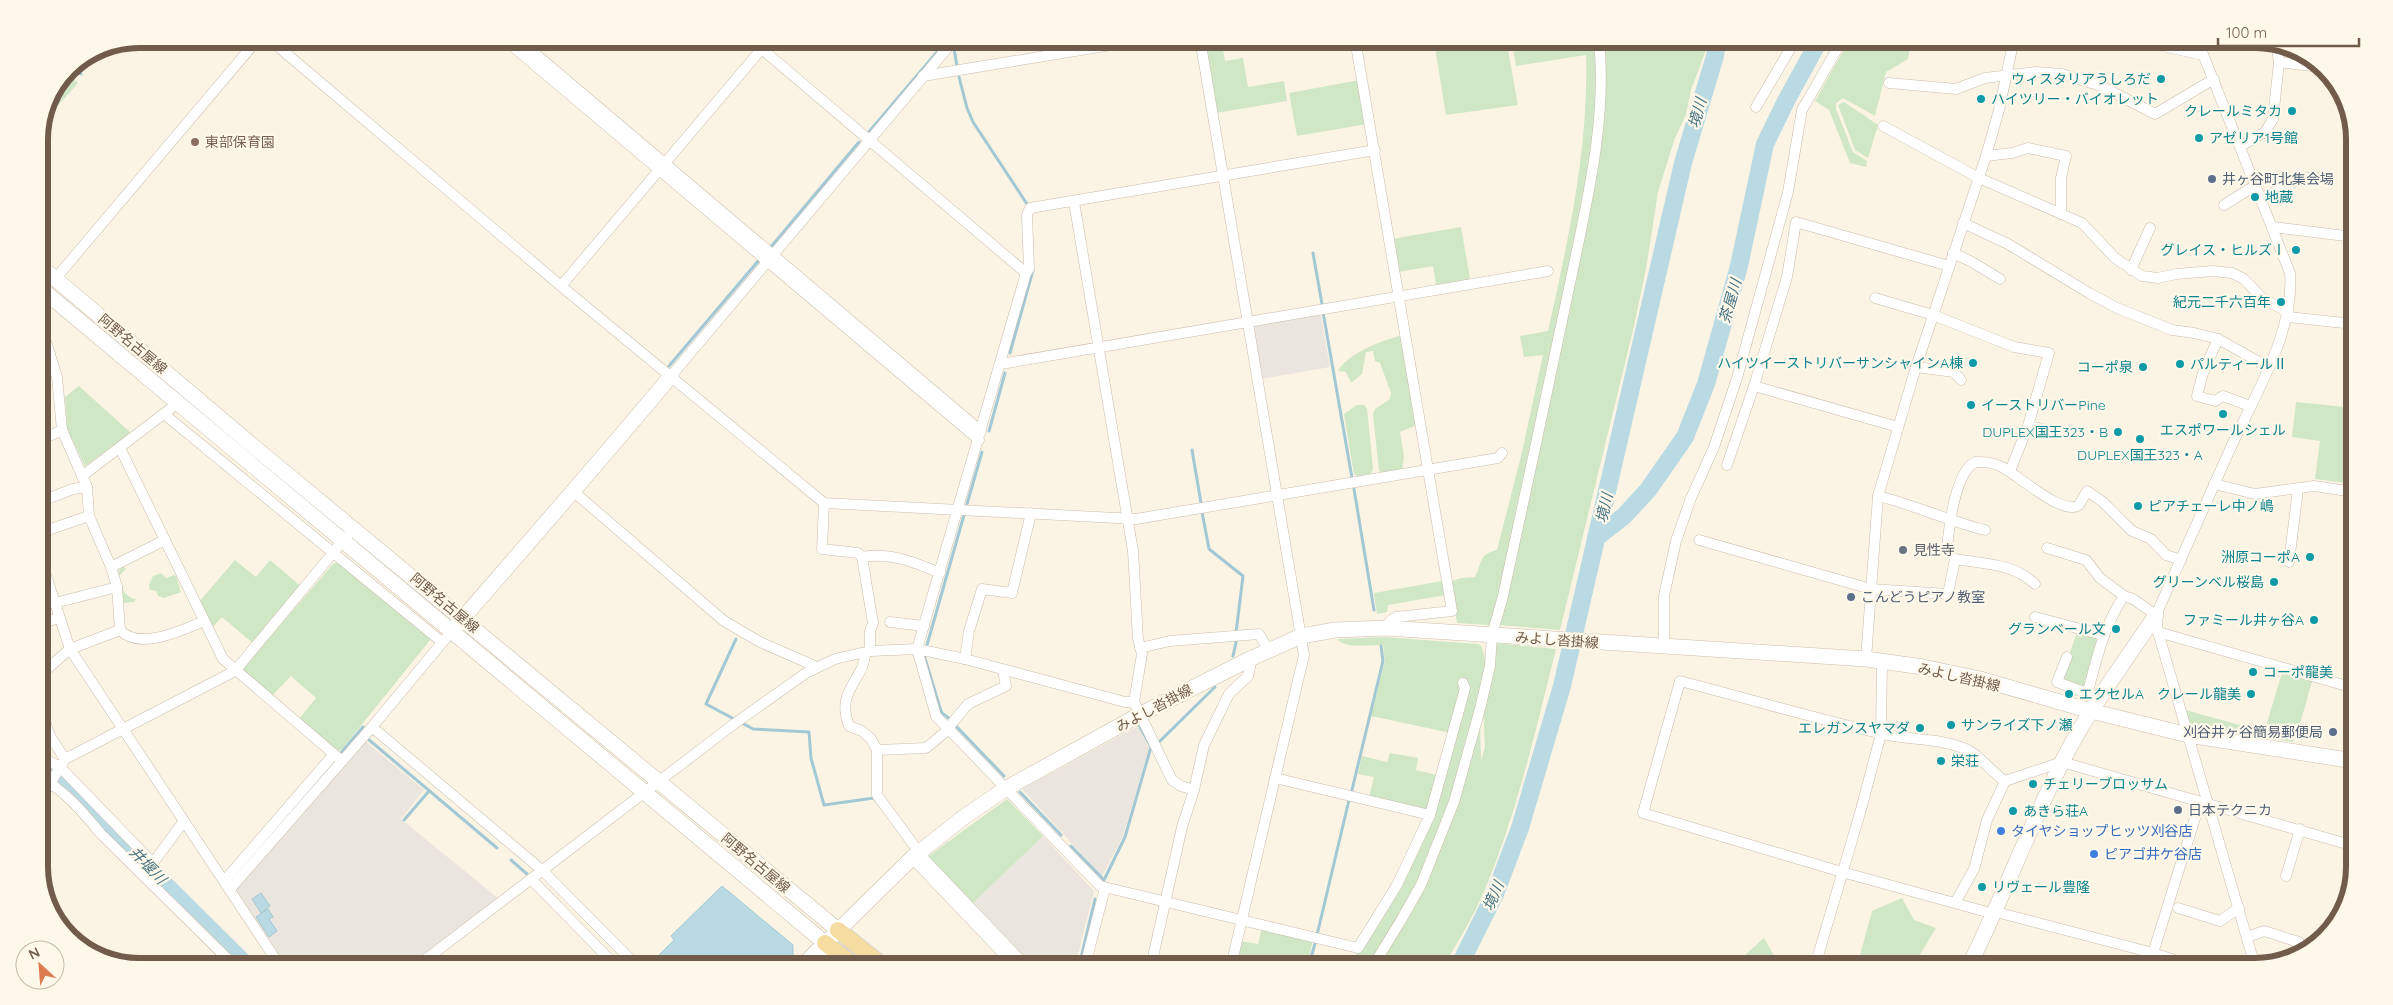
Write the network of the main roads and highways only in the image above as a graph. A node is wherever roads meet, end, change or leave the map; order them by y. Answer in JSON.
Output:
{"nodes":[{"id":1,"x":48,"y":272,"type":"edge"},
{"id":2,"x":48,"y":300,"type":"edge"},
{"id":3,"x":671,"y":376,"type":"road end"},
{"id":4,"x":2156,"y":614,"type":"road end"},
{"id":5,"x":463,"y":618,"type":"junction"},
{"id":6,"x":447,"y":637,"type":"junction"},
{"id":7,"x":2092,"y":701,"type":"junction"},
{"id":8,"x":2346,"y":760,"type":"edge"},
{"id":9,"x":838,"y":930,"type":"junction"},
{"id":10,"x":822,"y":946,"type":"junction"},
{"id":11,"x":810,"y":958,"type":"edge"},
{"id":12,"x":842,"y":958,"type":"edge"},
{"id":13,"x":872,"y":958,"type":"edge"},
{"id":14,"x":1973,"y":958,"type":"edge"}],
"edges":[{"from":1,"to":5,"type":"main road","name":"阿野名古屋線"},
{"from":2,"to":6,"type":"main road","name":"阿野名古屋線"},
{"from":3,"to":5,"type":"main road"},
{"from":4,"to":7,"type":"main road"},
{"from":5,"to":6,"type":"main road"},
{"from":5,"to":9,"type":"main road","name":"阿野名古屋線"},
{"from":6,"to":10,"type":"main road","name":"阿野名古屋線"},
{"from":7,"to":8,"type":"main road","name":"みよし沓掛線"},
{"from":7,"to":9,"type":"main road","name":"みよし沓掛線"},
{"from":7,"to":14,"type":"main road"},
{"from":9,"to":10,"type":"main road"},
{"from":9,"to":13,"type":"main road"},
{"from":10,"to":11,"type":"main road"},
{"from":10,"to":12,"type":"main road"}]}
